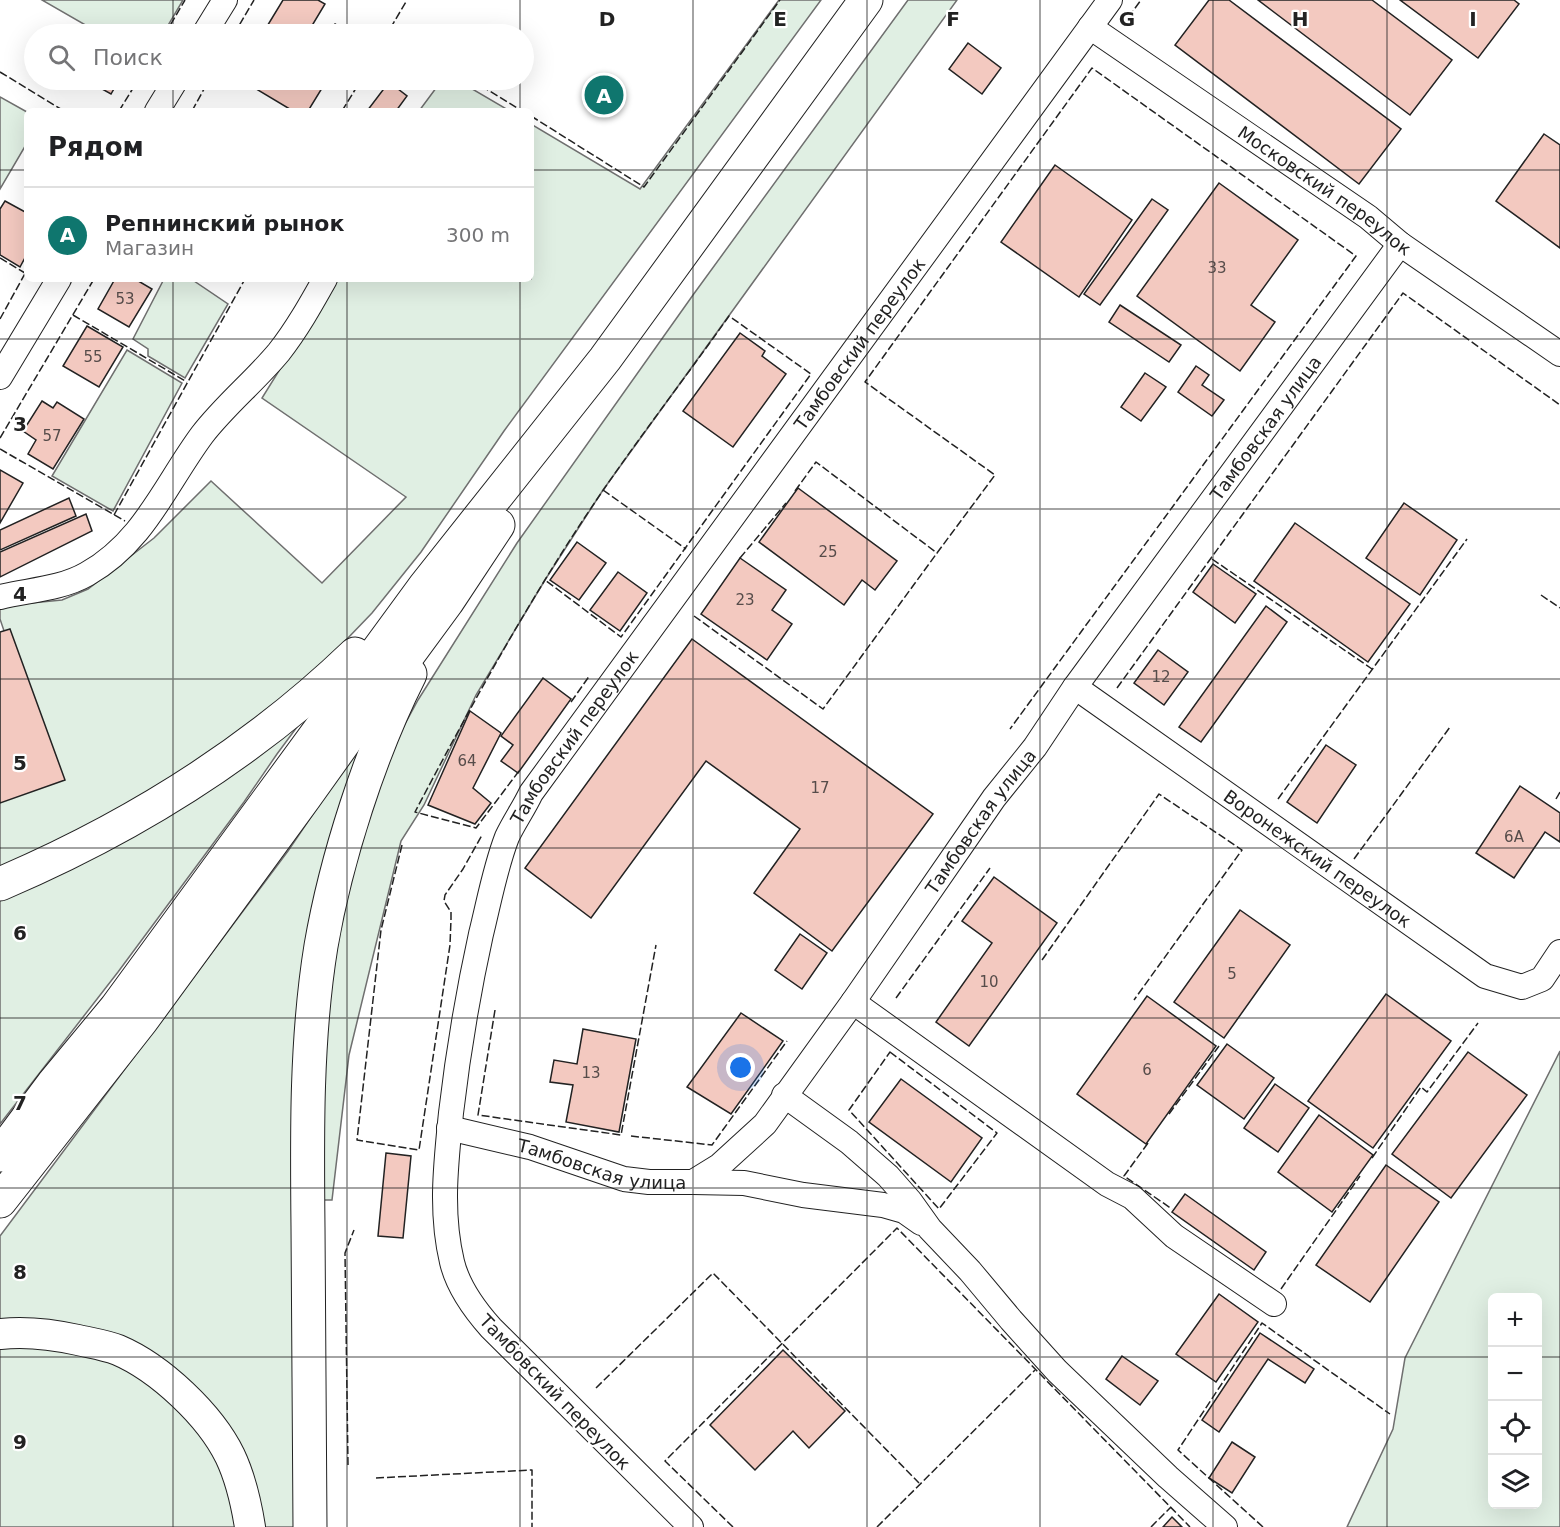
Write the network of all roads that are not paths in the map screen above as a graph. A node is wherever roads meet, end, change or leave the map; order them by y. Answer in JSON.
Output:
{"nodes":[{"id":1,"x":225,"y":0,"type":"edge"},
{"id":2,"x":866,"y":0,"type":"edge"},
{"id":3,"x":1110,"y":0,"type":"edge"},
{"id":4,"x":210,"y":24,"type":"edge"},
{"id":5,"x":1090,"y":27,"type":"junction"},
{"id":6,"x":171,"y":90,"type":"edge"},
{"id":7,"x":159,"y":108,"type":"edge"},
{"id":8,"x":1400,"y":244,"type":"junction"},
{"id":9,"x":57,"y":282,"type":"edge"},
{"id":10,"x":324,"y":282,"type":"edge"},
{"id":11,"x":1560,"y":354,"type":"edge"},
{"id":12,"x":0,"y":377,"type":"edge"},
{"id":13,"x":436,"y":594,"type":"junction"},
{"id":14,"x":0,"y":597,"type":"edge"},
{"id":15,"x":1075,"y":687,"type":"junction"},
{"id":16,"x":0,"y":884,"type":"edge"},
{"id":17,"x":1560,"y":952,"type":"edge"},
{"id":18,"x":853,"y":1002,"type":"junction"},
{"id":19,"x":784,"y":1095,"type":"junction"},
{"id":20,"x":449,"y":1128,"type":"junction"},
{"id":21,"x":0,"y":1155,"type":"edge"},
{"id":22,"x":693,"y":1182,"type":"junction"},
{"id":23,"x":0,"y":1201,"type":"edge"},
{"id":24,"x":930,"y":1229,"type":"junction"},
{"id":25,"x":1274,"y":1304,"type":"dead end"},
{"id":26,"x":0,"y":1334,"type":"edge"},
{"id":27,"x":250,"y":1527,"type":"edge"},
{"id":28,"x":310,"y":1527,"type":"edge"},
{"id":29,"x":691,"y":1527,"type":"edge"},
{"id":30,"x":1225,"y":1527,"type":"edge"}],
"edges":[{"from":1,"to":4,"type":"street"},
{"from":2,"to":13,"type":"highway"},
{"from":3,"to":5,"type":"street","name":"Тамбовский переулок"},
{"from":5,"to":8,"type":"street","name":"Московский переулок"},
{"from":5,"to":20,"type":"street","name":"Тамбовский переулок"},
{"from":6,"to":7,"type":"street"},
{"from":8,"to":11,"type":"street","name":"Московский переулок"},
{"from":8,"to":15,"type":"street","name":"Тамбовская улица"},
{"from":9,"to":12,"type":"street"},
{"from":10,"to":14,"type":"street"},
{"from":13,"to":16,"type":"highway"},
{"from":13,"to":21,"type":"highway"},
{"from":13,"to":23,"type":"highway"},
{"from":13,"to":28,"type":"highway"},
{"from":15,"to":17,"type":"street","name":"Воронежский переулок"},
{"from":15,"to":18,"type":"street","name":"Тамбовская улица"},
{"from":18,"to":19,"type":"street","name":"Тамбовская улица"},
{"from":18,"to":25,"type":"street"},
{"from":19,"to":22,"type":"street","name":"Тамбовская улица"},
{"from":19,"to":24,"type":"street"},
{"from":20,"to":22,"type":"street","name":"Тамбовская улица"},
{"from":20,"to":29,"type":"street","name":"Тамбовский переулок"},
{"from":22,"to":24,"type":"street"},
{"from":24,"to":30,"type":"street"},
{"from":26,"to":27,"type":"main road"}]}
